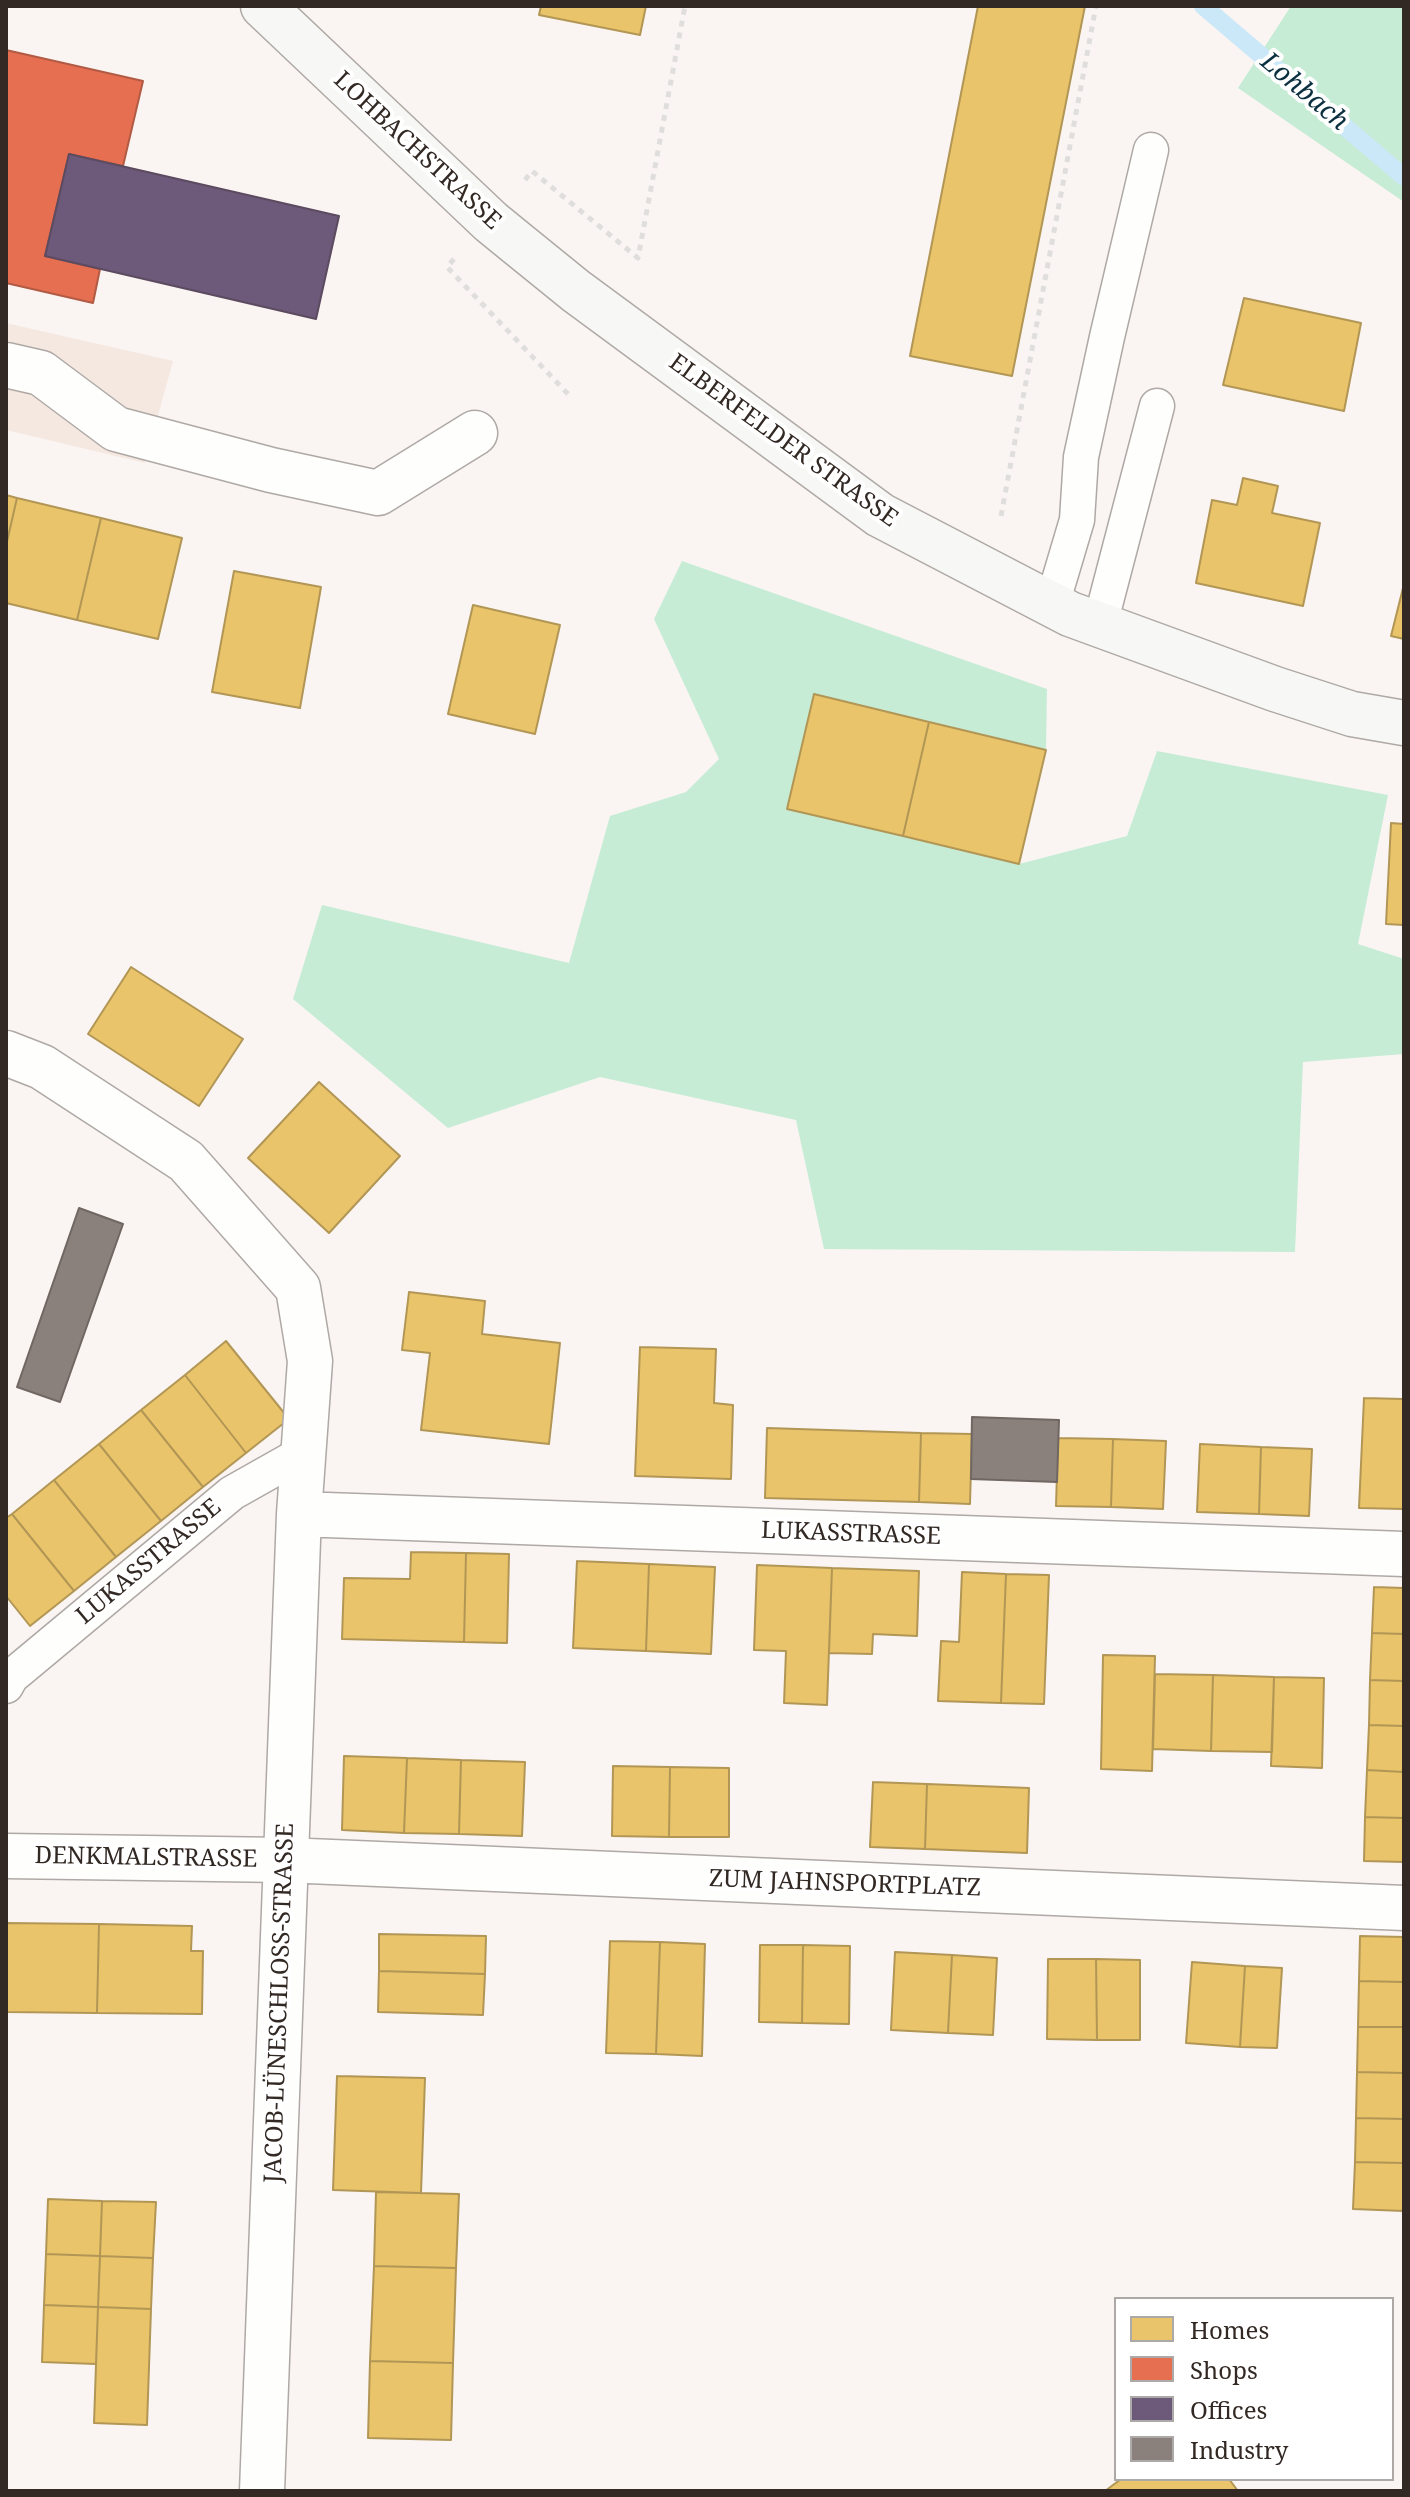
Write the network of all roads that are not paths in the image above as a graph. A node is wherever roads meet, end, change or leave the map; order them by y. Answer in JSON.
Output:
{"nodes":[{"id":1,"x":263,"y":6,"type":"edge"},
{"id":2,"x":1151,"y":150,"type":"dead end"},
{"id":3,"x":576,"y":291,"type":"joint"},
{"id":4,"x":6,"y":365,"type":"edge"},
{"id":5,"x":1157,"y":406,"type":"dead end"},
{"id":6,"x":475,"y":433,"type":"dead end"},
{"id":7,"x":1052,"y":604,"type":"junction"},
{"id":8,"x":1100,"y":624,"type":"junction"},
{"id":9,"x":1404,"y":723,"type":"edge"},
{"id":10,"x":6,"y":1053,"type":"edge"},
{"id":11,"x":303,"y":1453,"type":"junction"},
{"id":12,"x":299,"y":1514,"type":"junction"},
{"id":13,"x":1404,"y":1554,"type":"edge"},
{"id":14,"x":6,"y":1686,"type":"edge"},
{"id":15,"x":6,"y":1856,"type":"edge"},
{"id":16,"x":285,"y":1860,"type":"junction"},
{"id":17,"x":1404,"y":1908,"type":"edge"},
{"id":18,"x":262,"y":2491,"type":"edge"}],
"edges":[{"from":1,"to":3,"type":"main road","name":"LOHBACHSTRASSE"},
{"from":2,"to":7,"type":"lane"},
{"from":3,"to":7,"type":"main road","name":"ELBERFELDER STRASSE"},
{"from":4,"to":6,"type":"street"},
{"from":5,"to":8,"type":"lane"},
{"from":7,"to":8,"type":"main road","name":"ELBERFELDER STRASSE"},
{"from":8,"to":9,"type":"main road","name":"ELBERFELDER STRASSE"},
{"from":10,"to":11,"type":"street","name":"JACOB-LÜNESCHLOSS-STRASSE"},
{"from":11,"to":12,"type":"street","name":"JACOB-LÜNESCHLOSS-STRASSE"},
{"from":11,"to":14,"type":"lane","name":"LUKASSTRASSE"},
{"from":12,"to":13,"type":"street","name":"LUKASSTRASSE"},
{"from":12,"to":16,"type":"street","name":"JACOB-LÜNESCHLOSS-STRASSE"},
{"from":15,"to":16,"type":"street","name":"DENKMALSTRASSE"},
{"from":16,"to":17,"type":"street","name":"ZUM JAHNSPORTPLATZ"},
{"from":16,"to":18,"type":"street","name":"JACOB-LÜNESCHLOSS-STRASSE"}]}
